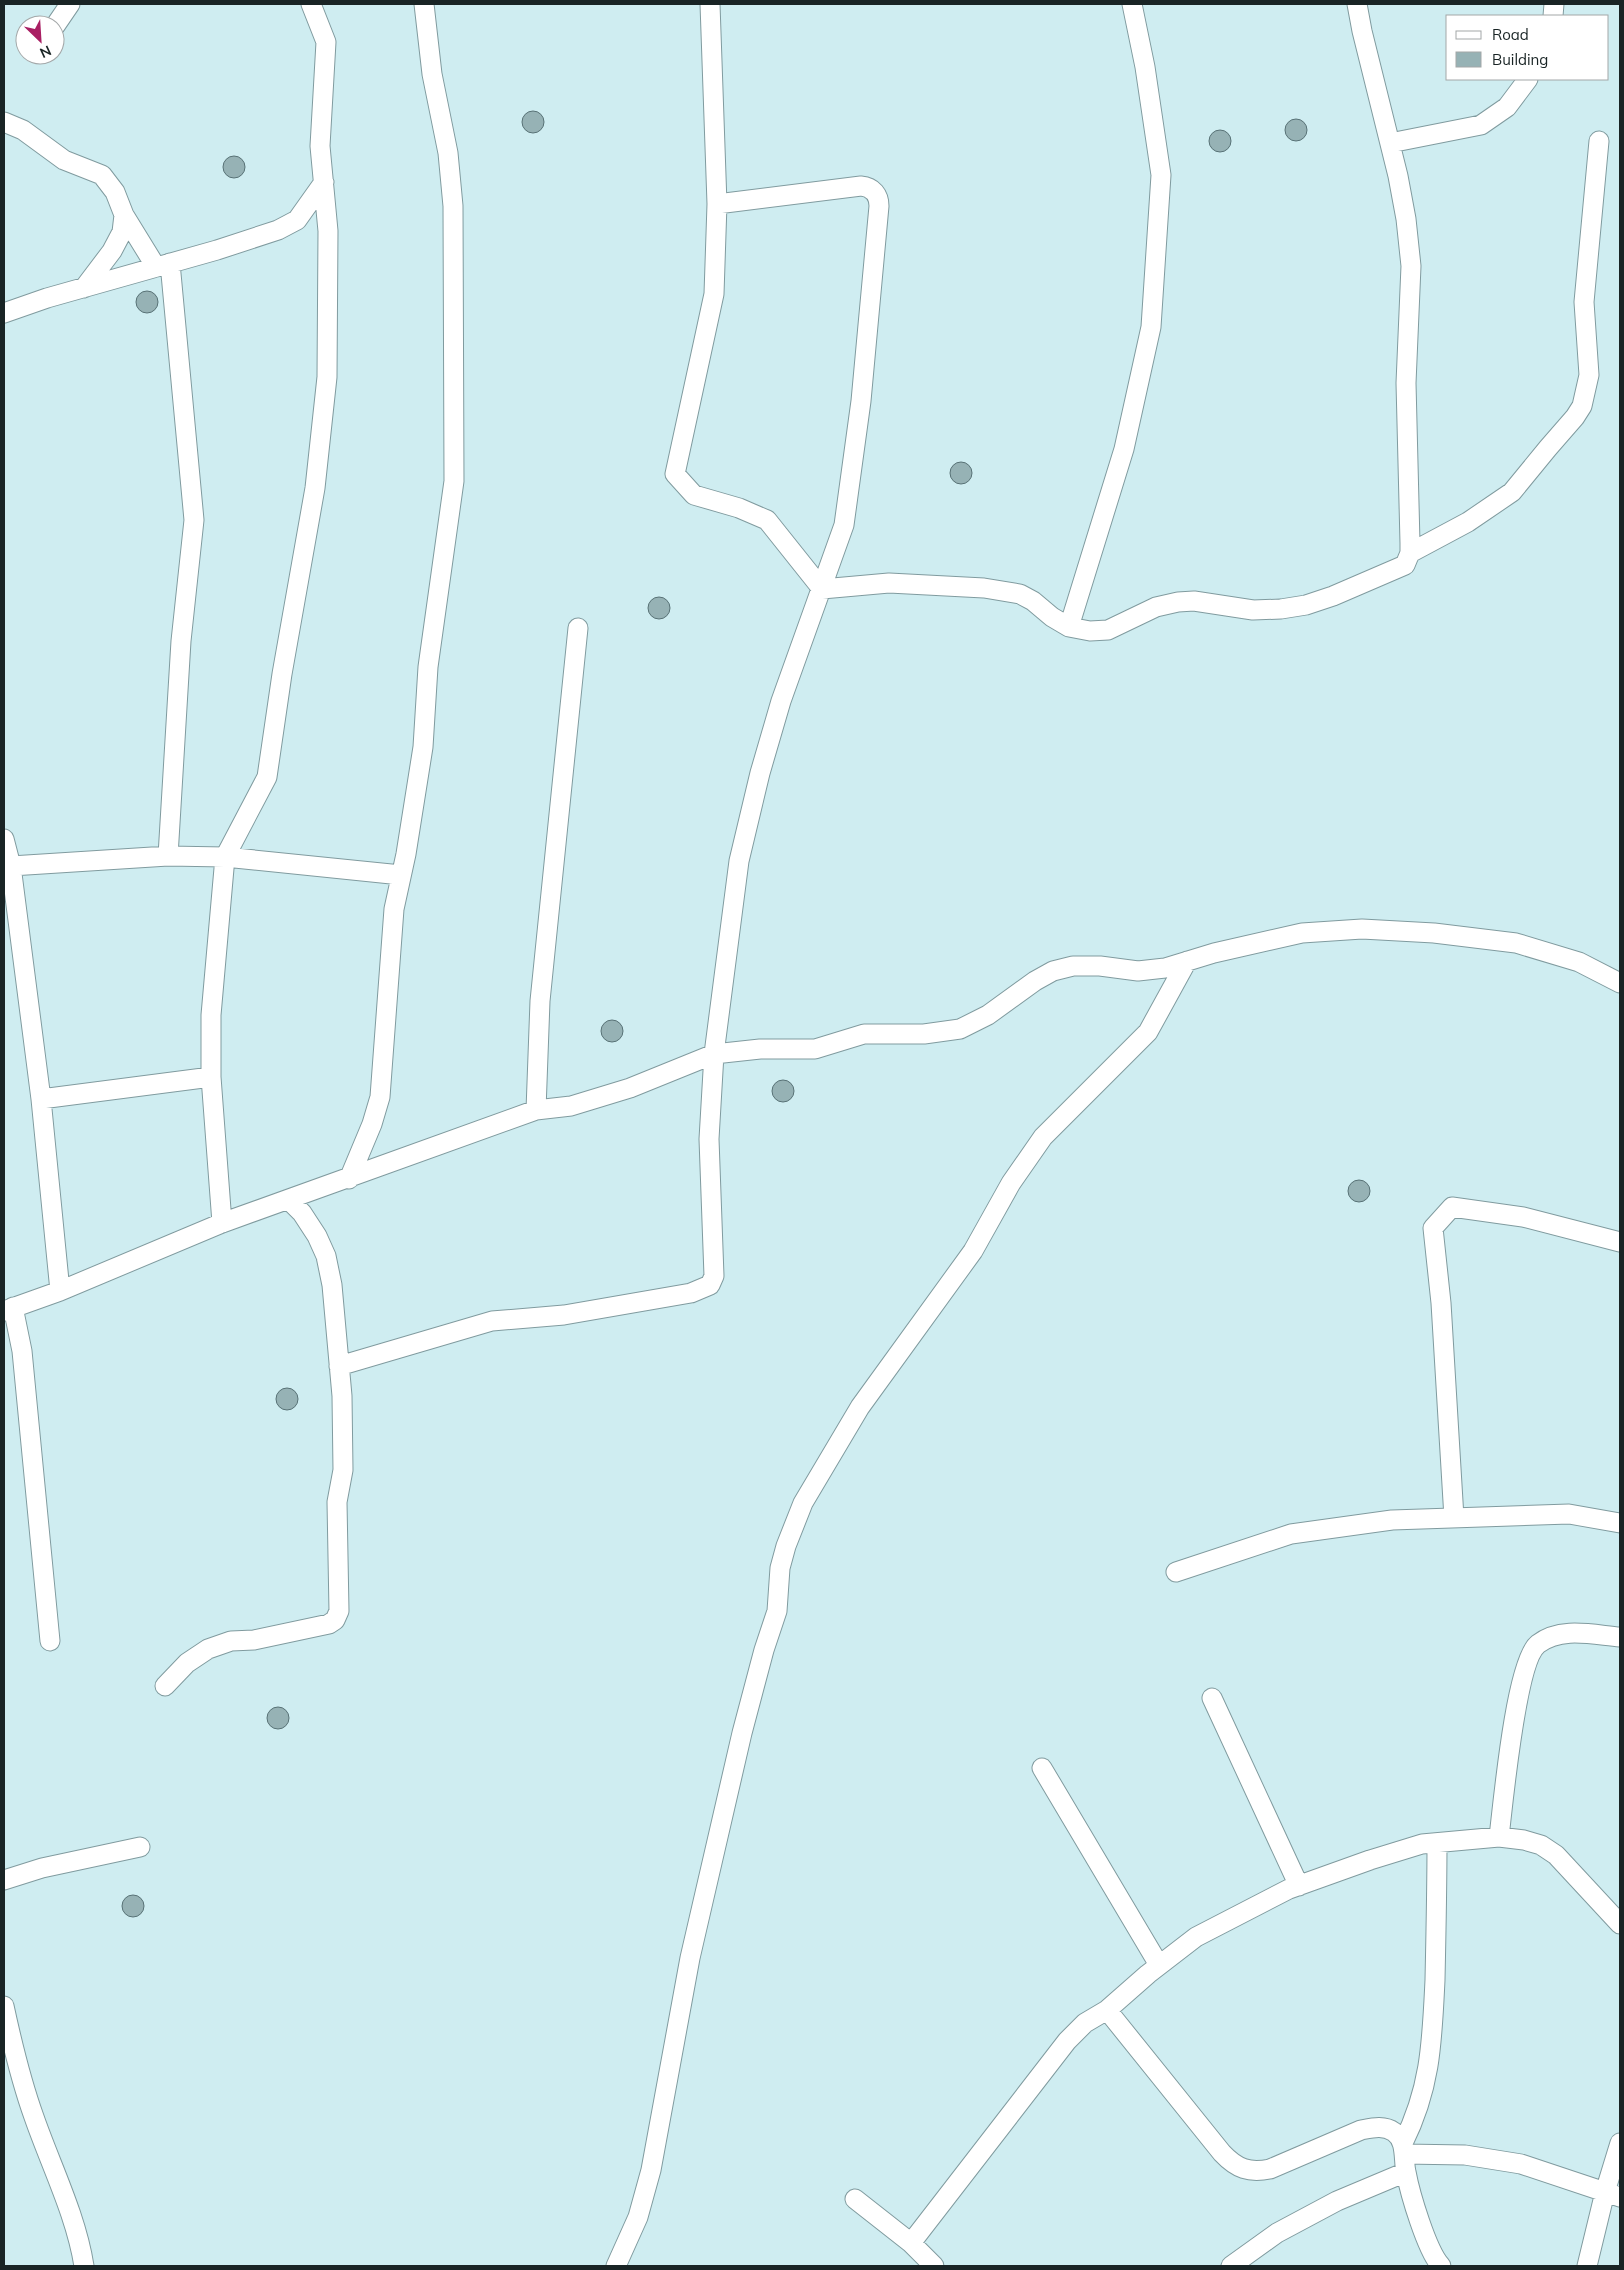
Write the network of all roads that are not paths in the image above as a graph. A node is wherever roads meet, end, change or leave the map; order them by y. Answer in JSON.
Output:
{"nodes":[{"id":1,"x":70,"y":4,"type":"edge"},
{"id":2,"x":311,"y":4,"type":"edge"},
{"id":3,"x":424,"y":4,"type":"edge"},
{"id":4,"x":710,"y":4,"type":"edge"},
{"id":5,"x":1132,"y":4,"type":"edge"},
{"id":6,"x":1357,"y":4,"type":"edge"},
{"id":7,"x":62,"y":15,"type":"edge"},
{"id":8,"x":1527,"y":80,"type":"edge"},
{"id":9,"x":4,"y":122,"type":"edge"},
{"id":10,"x":1599,"y":141,"type":"dead end"},
{"id":11,"x":1390,"y":143,"type":"junction"},
{"id":12,"x":324,"y":182,"type":"junction"},
{"id":13,"x":717,"y":204,"type":"junction"},
{"id":14,"x":124,"y":215,"type":"junction"},
{"id":15,"x":163,"y":265,"type":"junction"},
{"id":16,"x":84,"y":288,"type":"junction"},
{"id":17,"x":4,"y":313,"type":"edge"},
{"id":18,"x":1410,"y":553,"type":"junction"},
{"id":19,"x":822,"y":589,"type":"junction"},
{"id":20,"x":1069,"y":627,"type":"junction"},
{"id":21,"x":578,"y":628,"type":"dead end"},
{"id":22,"x":4,"y":839,"type":"edge"},
{"id":23,"x":168,"y":856,"type":"junction"},
{"id":24,"x":225,"y":858,"type":"junction"},
{"id":25,"x":11,"y":866,"type":"junction"},
{"id":26,"x":401,"y":875,"type":"junction"},
{"id":27,"x":1187,"y":961,"type":"junction"},
{"id":28,"x":1620,"y":983,"type":"edge"},
{"id":29,"x":714,"y":1054,"type":"junction"},
{"id":30,"x":211,"y":1077,"type":"junction"},
{"id":31,"x":41,"y":1099,"type":"junction"},
{"id":32,"x":536,"y":1110,"type":"junction"},
{"id":33,"x":349,"y":1179,"type":"junction"},
{"id":34,"x":288,"y":1200,"type":"junction"},
{"id":35,"x":222,"y":1223,"type":"junction"},
{"id":36,"x":1620,"y":1242,"type":"edge"},
{"id":37,"x":60,"y":1291,"type":"junction"},
{"id":38,"x":9,"y":1309,"type":"edge"},
{"id":39,"x":339,"y":1366,"type":"junction"},
{"id":40,"x":1454,"y":1518,"type":"junction"},
{"id":41,"x":1620,"y":1523,"type":"edge"},
{"id":42,"x":1176,"y":1572,"type":"dead end"},
{"id":43,"x":1620,"y":1637,"type":"edge"},
{"id":44,"x":50,"y":1641,"type":"dead end"},
{"id":45,"x":165,"y":1686,"type":"dead end"},
{"id":46,"x":1212,"y":1698,"type":"dead end"},
{"id":47,"x":1042,"y":1768,"type":"dead end"},
{"id":48,"x":1499,"y":1837,"type":"junction"},
{"id":49,"x":1437,"y":1843,"type":"junction"},
{"id":50,"x":140,"y":1847,"type":"dead end"},
{"id":51,"x":4,"y":1880,"type":"edge"},
{"id":52,"x":1298,"y":1886,"type":"junction"},
{"id":53,"x":1620,"y":1924,"type":"edge"},
{"id":54,"x":1160,"y":1965,"type":"junction"},
{"id":55,"x":4,"y":2006,"type":"edge"},
{"id":56,"x":1107,"y":2010,"type":"junction"},
{"id":57,"x":1620,"y":2143,"type":"edge"},
{"id":58,"x":1404,"y":2156,"type":"junction"},
{"id":59,"x":1612,"y":2195,"type":"edge"},
{"id":60,"x":856,"y":2199,"type":"dead end"},
{"id":61,"x":911,"y":2243,"type":"junction"},
{"id":62,"x":84,"y":2266,"type":"edge"},
{"id":63,"x":616,"y":2266,"type":"edge"},
{"id":64,"x":934,"y":2266,"type":"edge"},
{"id":65,"x":1231,"y":2266,"type":"edge"},
{"id":66,"x":1441,"y":2266,"type":"edge"},
{"id":67,"x":1587,"y":2266,"type":"edge"}],
"edges":[{"from":1,"to":7,"type":"street"},
{"from":2,"to":12,"type":"street"},
{"from":3,"to":26,"type":"street"},
{"from":4,"to":13,"type":"street"},
{"from":5,"to":20,"type":"street"},
{"from":6,"to":11,"type":"street"},
{"from":8,"to":11,"type":"street"},
{"from":9,"to":14,"type":"street"},
{"from":10,"to":18,"type":"street"},
{"from":11,"to":18,"type":"street"},
{"from":12,"to":15,"type":"street"},
{"from":12,"to":24,"type":"street"},
{"from":13,"to":19,"type":"street"},
{"from":13,"to":19,"type":"street"},
{"from":14,"to":15,"type":"street"},
{"from":14,"to":16,"type":"street"},
{"from":15,"to":16,"type":"street"},
{"from":15,"to":23,"type":"street"},
{"from":16,"to":17,"type":"street"},
{"from":18,"to":20,"type":"street"},
{"from":19,"to":20,"type":"street"},
{"from":19,"to":29,"type":"street"},
{"from":21,"to":32,"type":"street"},
{"from":22,"to":25,"type":"street"},
{"from":23,"to":24,"type":"street"},
{"from":23,"to":25,"type":"street"},
{"from":24,"to":26,"type":"street"},
{"from":24,"to":30,"type":"street"},
{"from":25,"to":31,"type":"street"},
{"from":26,"to":33,"type":"street"},
{"from":27,"to":28,"type":"street"},
{"from":27,"to":29,"type":"street"},
{"from":27,"to":63,"type":"street"},
{"from":29,"to":32,"type":"street"},
{"from":29,"to":39,"type":"street"},
{"from":30,"to":31,"type":"street"},
{"from":30,"to":35,"type":"street"},
{"from":31,"to":37,"type":"street"},
{"from":32,"to":33,"type":"street"},
{"from":33,"to":34,"type":"street"},
{"from":34,"to":35,"type":"street"},
{"from":34,"to":39,"type":"street"},
{"from":35,"to":37,"type":"street"},
{"from":36,"to":40,"type":"street"},
{"from":37,"to":38,"type":"street"},
{"from":38,"to":44,"type":"street"},
{"from":39,"to":45,"type":"street"},
{"from":40,"to":41,"type":"street"},
{"from":40,"to":42,"type":"street"},
{"from":43,"to":48,"type":"street"},
{"from":46,"to":52,"type":"street"},
{"from":47,"to":54,"type":"street"},
{"from":48,"to":49,"type":"street"},
{"from":48,"to":53,"type":"street"},
{"from":49,"to":52,"type":"street"},
{"from":49,"to":58,"type":"street"},
{"from":50,"to":51,"type":"street"},
{"from":52,"to":54,"type":"street"},
{"from":54,"to":56,"type":"street"},
{"from":55,"to":62,"type":"street"},
{"from":56,"to":58,"type":"street"},
{"from":56,"to":61,"type":"street"},
{"from":57,"to":59,"type":"street"},
{"from":58,"to":59,"type":"street"},
{"from":58,"to":65,"type":"street"},
{"from":58,"to":66,"type":"street"},
{"from":59,"to":67,"type":"street"},
{"from":60,"to":61,"type":"street"},
{"from":61,"to":64,"type":"street"}]}
